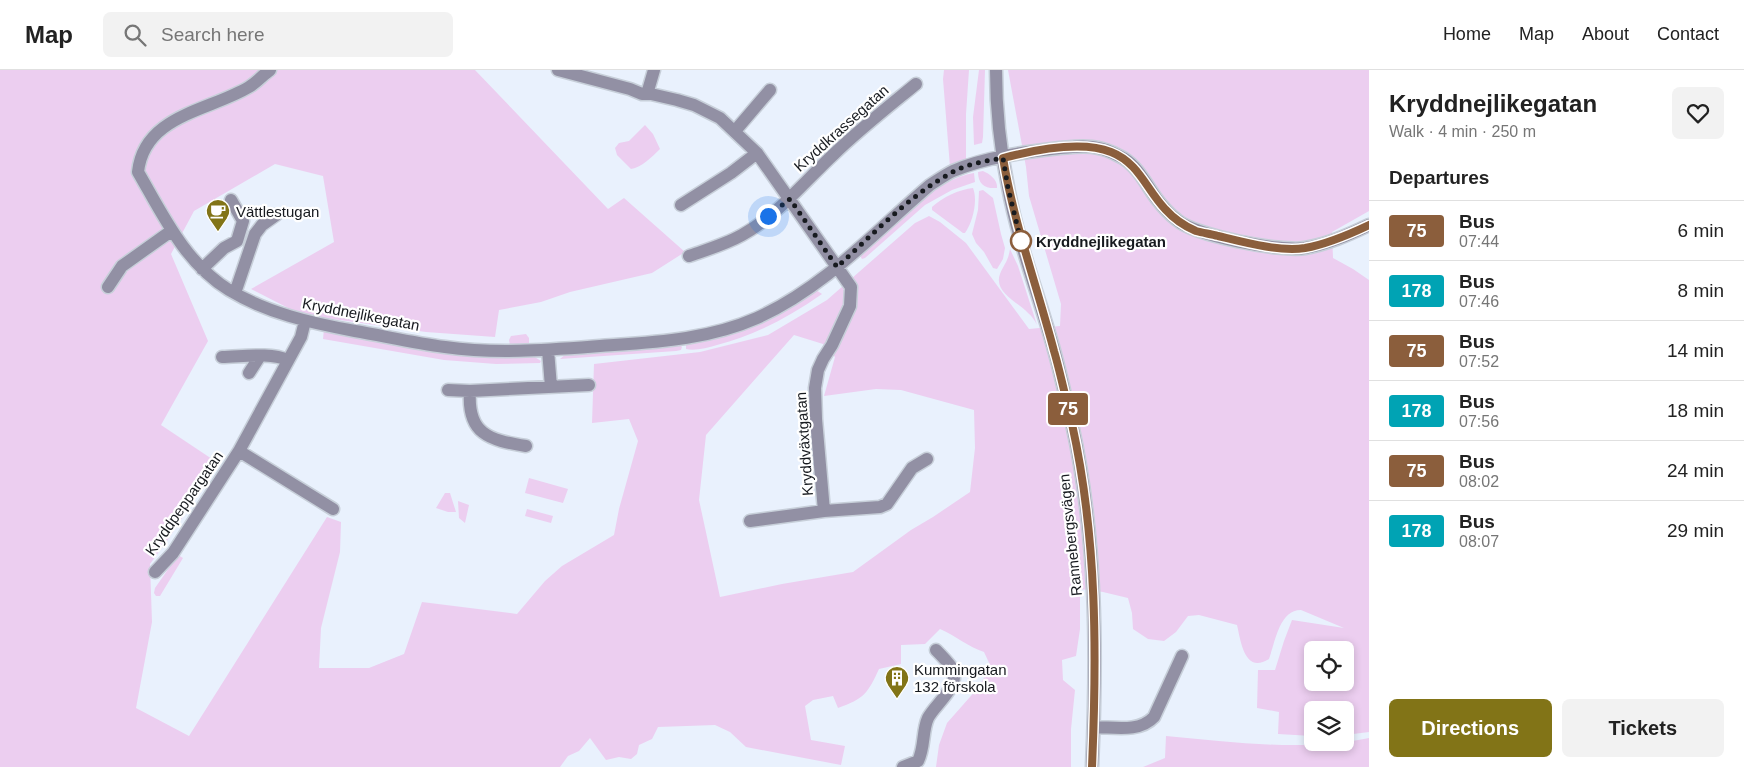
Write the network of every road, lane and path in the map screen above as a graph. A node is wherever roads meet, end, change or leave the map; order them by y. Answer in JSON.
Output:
{"nodes":[{"id":1,"x":270,"y":70,"type":"edge"},
{"id":2,"x":654,"y":70,"type":"edge"},
{"id":3,"x":996,"y":70,"type":"edge"},
{"id":4,"x":562,"y":71,"type":"edge"},
{"id":5,"x":916,"y":84,"type":"dead end"},
{"id":6,"x":770,"y":90,"type":"dead end"},
{"id":7,"x":647,"y":94,"type":"junction"},
{"id":8,"x":735,"y":131,"type":"junction"},
{"id":9,"x":757,"y":153,"type":"junction"},
{"id":10,"x":1003,"y":158,"type":"junction"},
{"id":11,"x":790,"y":199,"type":"junction"},
{"id":12,"x":231,"y":200,"type":"dead end"},
{"id":13,"x":681,"y":205,"type":"dead end"},
{"id":14,"x":276,"y":215,"type":"dead end"},
{"id":15,"x":1369,"y":226,"type":"edge"},
{"id":16,"x":165,"y":231,"type":"junction"},
{"id":17,"x":689,"y":256,"type":"dead end"},
{"id":18,"x":837,"y":267,"type":"junction"},
{"id":19,"x":202,"y":269,"type":"junction"},
{"id":20,"x":108,"y":287,"type":"dead end"},
{"id":21,"x":234,"y":293,"type":"junction"},
{"id":22,"x":305,"y":321,"type":"junction"},
{"id":23,"x":548,"y":350,"type":"junction"},
{"id":24,"x":260,"y":356,"type":"junction"},
{"id":25,"x":222,"y":357,"type":"dead end"},
{"id":26,"x":287,"y":360,"type":"junction"},
{"id":27,"x":249,"y":373,"type":"dead end"},
{"id":28,"x":589,"y":385,"type":"dead end"},
{"id":29,"x":552,"y":387,"type":"junction"},
{"id":30,"x":448,"y":390,"type":"dead end"},
{"id":31,"x":470,"y":391,"type":"junction"},
{"id":32,"x":526,"y":446,"type":"dead end"},
{"id":33,"x":239,"y":452,"type":"junction"},
{"id":34,"x":927,"y":459,"type":"dead end"},
{"id":35,"x":333,"y":509,"type":"dead end"},
{"id":36,"x":824,"y":511,"type":"junction"},
{"id":37,"x":750,"y":521,"type":"dead end"},
{"id":38,"x":155,"y":572,"type":"dead end"},
{"id":39,"x":936,"y":650,"type":"dead end"},
{"id":40,"x":1182,"y":656,"type":"dead end"},
{"id":41,"x":1094,"y":727,"type":"junction"},
{"id":42,"x":903,"y":767,"type":"edge"},
{"id":43,"x":1092,"y":767,"type":"edge"}],
"edges":[{"from":1,"to":16,"type":"street","name":"Kryddnejlikegatan"},
{"from":2,"to":7,"type":"street"},
{"from":3,"to":10,"type":"street","name":"Rannebergsvägen"},
{"from":4,"to":7,"type":"street","name":"Kryddkrassegatan"},
{"from":5,"to":11,"type":"street","name":"Kryddkrassegatan"},
{"from":6,"to":8,"type":"street"},
{"from":7,"to":8,"type":"street","name":"Kryddkrassegatan"},
{"from":8,"to":9,"type":"street","name":"Kryddkrassegatan"},
{"from":9,"to":11,"type":"street","name":"Kryddkrassegatan"},
{"from":9,"to":13,"type":"street"},
{"from":10,"to":15,"type":"street","name":"Kryddnejlikegatan"},
{"from":10,"to":18,"type":"street","name":"Kryddnejlikegatan"},
{"from":10,"to":41,"type":"street","name":"Rannebergsvägen"},
{"from":11,"to":17,"type":"street","name":"Kryddkrassegatan"},
{"from":11,"to":18,"type":"street","name":"Kryddkrassegatan"},
{"from":12,"to":19,"type":"street"},
{"from":14,"to":21,"type":"street"},
{"from":16,"to":19,"type":"street","name":"Kryddnejlikegatan"},
{"from":16,"to":20,"type":"street"},
{"from":18,"to":23,"type":"street","name":"Kryddnejlikegatan"},
{"from":18,"to":36,"type":"street","name":"Kryddväxtgatan"},
{"from":19,"to":21,"type":"street","name":"Kryddnejlikegatan"},
{"from":21,"to":22,"type":"street","name":"Kryddnejlikegatan"},
{"from":22,"to":23,"type":"street","name":"Kryddnejlikegatan"},
{"from":22,"to":26,"type":"street","name":"Kryddpeppargatan"},
{"from":23,"to":29,"type":"street"},
{"from":24,"to":25,"type":"street"},
{"from":24,"to":26,"type":"street"},
{"from":24,"to":27,"type":"street"},
{"from":26,"to":33,"type":"street","name":"Kryddpeppargatan"},
{"from":28,"to":29,"type":"street"},
{"from":29,"to":31,"type":"street"},
{"from":30,"to":31,"type":"street"},
{"from":31,"to":32,"type":"street"},
{"from":33,"to":35,"type":"street","name":"Kryddpeppargatan"},
{"from":33,"to":38,"type":"street","name":"Kryddpeppargatan"},
{"from":34,"to":36,"type":"street","name":"Kryddväxtgatan"},
{"from":36,"to":37,"type":"street","name":"Kryddväxtgatan"},
{"from":39,"to":42,"type":"street"},
{"from":40,"to":41,"type":"street"},
{"from":41,"to":43,"type":"street","name":"Rannebergsvägen"}]}
